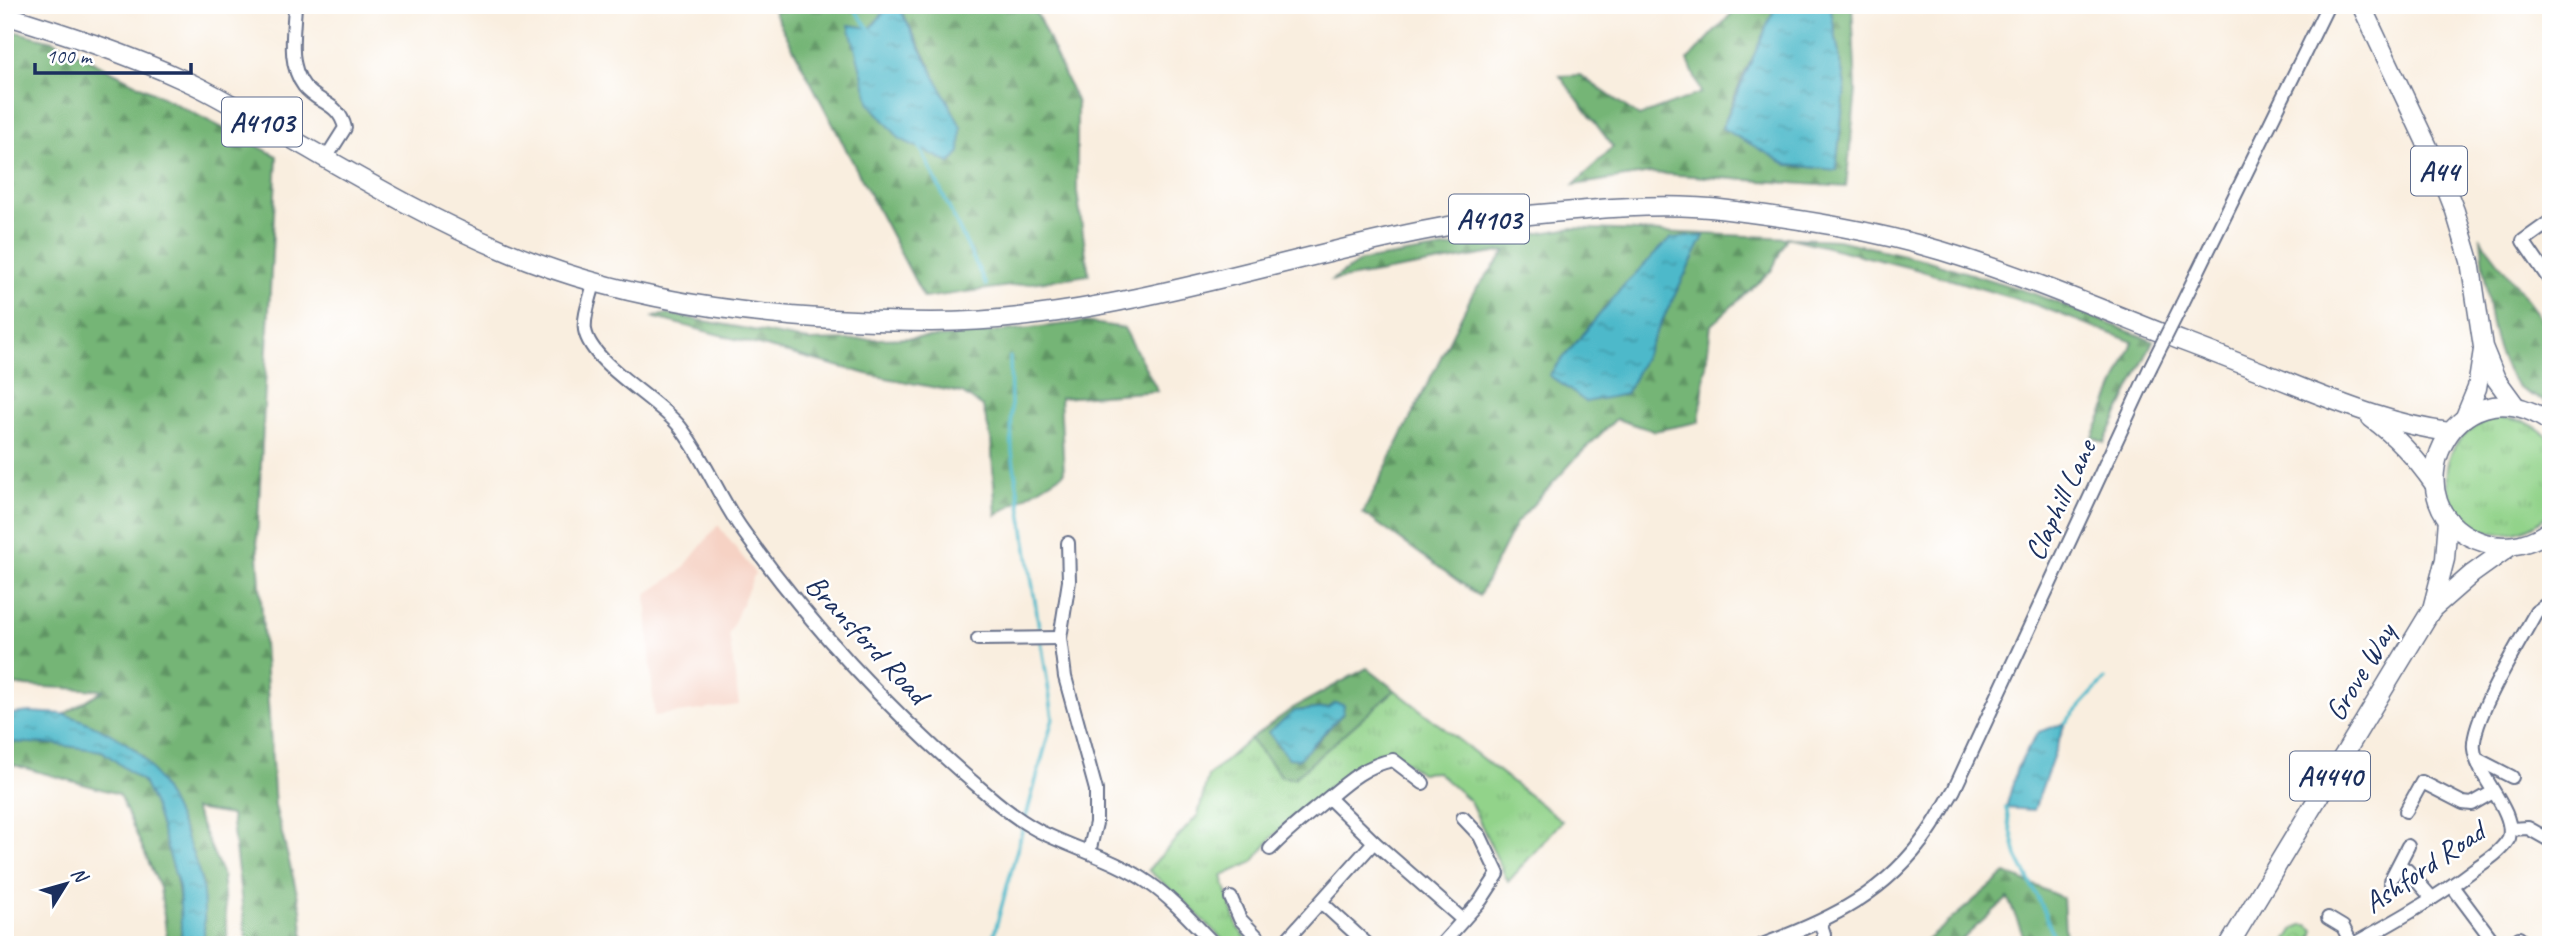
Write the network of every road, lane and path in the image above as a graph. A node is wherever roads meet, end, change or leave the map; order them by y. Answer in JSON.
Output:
{"nodes":[{"id":1,"x":295,"y":5,"type":"edge"},
{"id":2,"x":2328,"y":5,"type":"edge"},
{"id":3,"x":2361,"y":5,"type":"edge"},
{"id":4,"x":5,"y":15,"type":"edge"},
{"id":5,"x":326,"y":158,"type":"junction"},
{"id":6,"x":2551,"y":220,"type":"edge"},
{"id":7,"x":2551,"y":282,"type":"edge"},
{"id":8,"x":594,"y":283,"type":"junction"},
{"id":9,"x":2483,"y":347,"type":"junction"},
{"id":10,"x":2515,"y":405,"type":"junction"},
{"id":11,"x":2363,"y":412,"type":"junction"},
{"id":12,"x":2465,"y":417,"type":"junction"},
{"id":13,"x":2551,"y":423,"type":"edge"},
{"id":14,"x":2449,"y":432,"type":"junction"},
{"id":15,"x":2434,"y":484,"type":"junction"},
{"id":16,"x":2448,"y":519,"type":"junction"},
{"id":17,"x":2551,"y":529,"type":"edge"},
{"id":18,"x":1068,"y":543,"type":"dead end"},
{"id":19,"x":2511,"y":546,"type":"junction"},
{"id":20,"x":2551,"y":601,"type":"edge"},
{"id":21,"x":2432,"y":609,"type":"junction"},
{"id":22,"x":1060,"y":638,"type":"junction"},
{"id":23,"x":978,"y":639,"type":"dead end"},
{"id":24,"x":2476,"y":759,"type":"junction"},
{"id":25,"x":2512,"y":777,"type":"dead end"},
{"id":26,"x":1423,"y":783,"type":"dead end"},
{"id":27,"x":2493,"y":792,"type":"junction"},
{"id":28,"x":1329,"y":798,"type":"junction"},
{"id":29,"x":2406,"y":811,"type":"dead end"},
{"id":30,"x":1463,"y":818,"type":"dead end"},
{"id":31,"x":2511,"y":829,"type":"junction"},
{"id":32,"x":2551,"y":841,"type":"edge"},
{"id":33,"x":1374,"y":842,"type":"junction"},
{"id":34,"x":2408,"y":846,"type":"dead end"},
{"id":35,"x":1270,"y":849,"type":"dead end"},
{"id":36,"x":1088,"y":852,"type":"junction"},
{"id":37,"x":2399,"y":865,"type":"junction"},
{"id":38,"x":2389,"y":881,"type":"dead end"},
{"id":39,"x":2452,"y":886,"type":"junction"},
{"id":40,"x":1231,"y":898,"type":"dead end"},
{"id":41,"x":2432,"y":898,"type":"junction"},
{"id":42,"x":1321,"y":902,"type":"junction"},
{"id":43,"x":2329,"y":918,"type":"dead end"},
{"id":44,"x":1463,"y":920,"type":"junction"},
{"id":45,"x":1820,"y":922,"type":"junction"},
{"id":46,"x":1444,"y":941,"type":"edge"},
{"id":47,"x":1215,"y":945,"type":"edge"},
{"id":48,"x":1265,"y":945,"type":"edge"},
{"id":49,"x":1282,"y":945,"type":"edge"},
{"id":50,"x":1368,"y":945,"type":"edge"},
{"id":51,"x":1762,"y":945,"type":"edge"},
{"id":52,"x":1823,"y":945,"type":"edge"},
{"id":53,"x":2229,"y":945,"type":"edge"},
{"id":54,"x":2352,"y":945,"type":"edge"},
{"id":55,"x":2496,"y":945,"type":"edge"}],
"edges":[{"from":1,"to":5,"type":"street"},
{"from":2,"to":45,"type":"street","name":"Claphill Lane","bridge":true},
{"from":3,"to":9,"type":"highway","number":"A44"},
{"from":4,"to":5,"type":"highway","number":"A4103"},
{"from":5,"to":8,"type":"highway","number":"A4103"},
{"from":6,"to":7,"type":"street"},
{"from":8,"to":11,"type":"highway","number":"A4103"},
{"from":8,"to":36,"type":"street","name":"Bransford Road"},
{"from":9,"to":10,"type":"highway","number":"A44"},
{"from":9,"to":12,"type":"highway","number":"A44"},
{"from":10,"to":12,"type":"highway"},
{"from":10,"to":13,"type":"highway"},
{"from":11,"to":14,"type":"highway","number":"A4103"},
{"from":11,"to":15,"type":"highway","number":"A4103"},
{"from":12,"to":14,"type":"highway"},
{"from":14,"to":15,"type":"highway"},
{"from":15,"to":16,"type":"highway"},
{"from":16,"to":19,"type":"highway"},
{"from":16,"to":21,"type":"highway","name":"Grove Way","number":"A4440"},
{"from":17,"to":19,"type":"highway"},
{"from":18,"to":22,"type":"street"},
{"from":19,"to":21,"type":"highway","name":"Grove Way","number":"A4440"},
{"from":20,"to":24,"type":"street"},
{"from":21,"to":53,"type":"highway","name":"Grove Way","number":"A4440"},
{"from":22,"to":23,"type":"street"},
{"from":22,"to":36,"type":"street"},
{"from":24,"to":25,"type":"street"},
{"from":24,"to":27,"type":"street","name":"Ashford Road"},
{"from":26,"to":28,"type":"street"},
{"from":27,"to":29,"type":"street"},
{"from":27,"to":31,"type":"street","name":"Ashford Road"},
{"from":28,"to":33,"type":"street"},
{"from":28,"to":35,"type":"street"},
{"from":30,"to":44,"type":"street"},
{"from":31,"to":32,"type":"street"},
{"from":31,"to":39,"type":"street","name":"Ashford Road"},
{"from":33,"to":42,"type":"street"},
{"from":33,"to":44,"type":"street"},
{"from":34,"to":37,"type":"street"},
{"from":36,"to":47,"type":"street","name":"Bransford Road"},
{"from":37,"to":38,"type":"street"},
{"from":37,"to":41,"type":"street"},
{"from":39,"to":41,"type":"street","name":"Ashford Road"},
{"from":39,"to":55,"type":"street"},
{"from":40,"to":48,"type":"street"},
{"from":41,"to":54,"type":"street","name":"Ashford Road"},
{"from":42,"to":49,"type":"street"},
{"from":42,"to":50,"type":"street"},
{"from":43,"to":54,"type":"street"},
{"from":44,"to":46,"type":"street"},
{"from":45,"to":51,"type":"street","name":"Claphill Lane"},
{"from":45,"to":52,"type":"street"}]}
